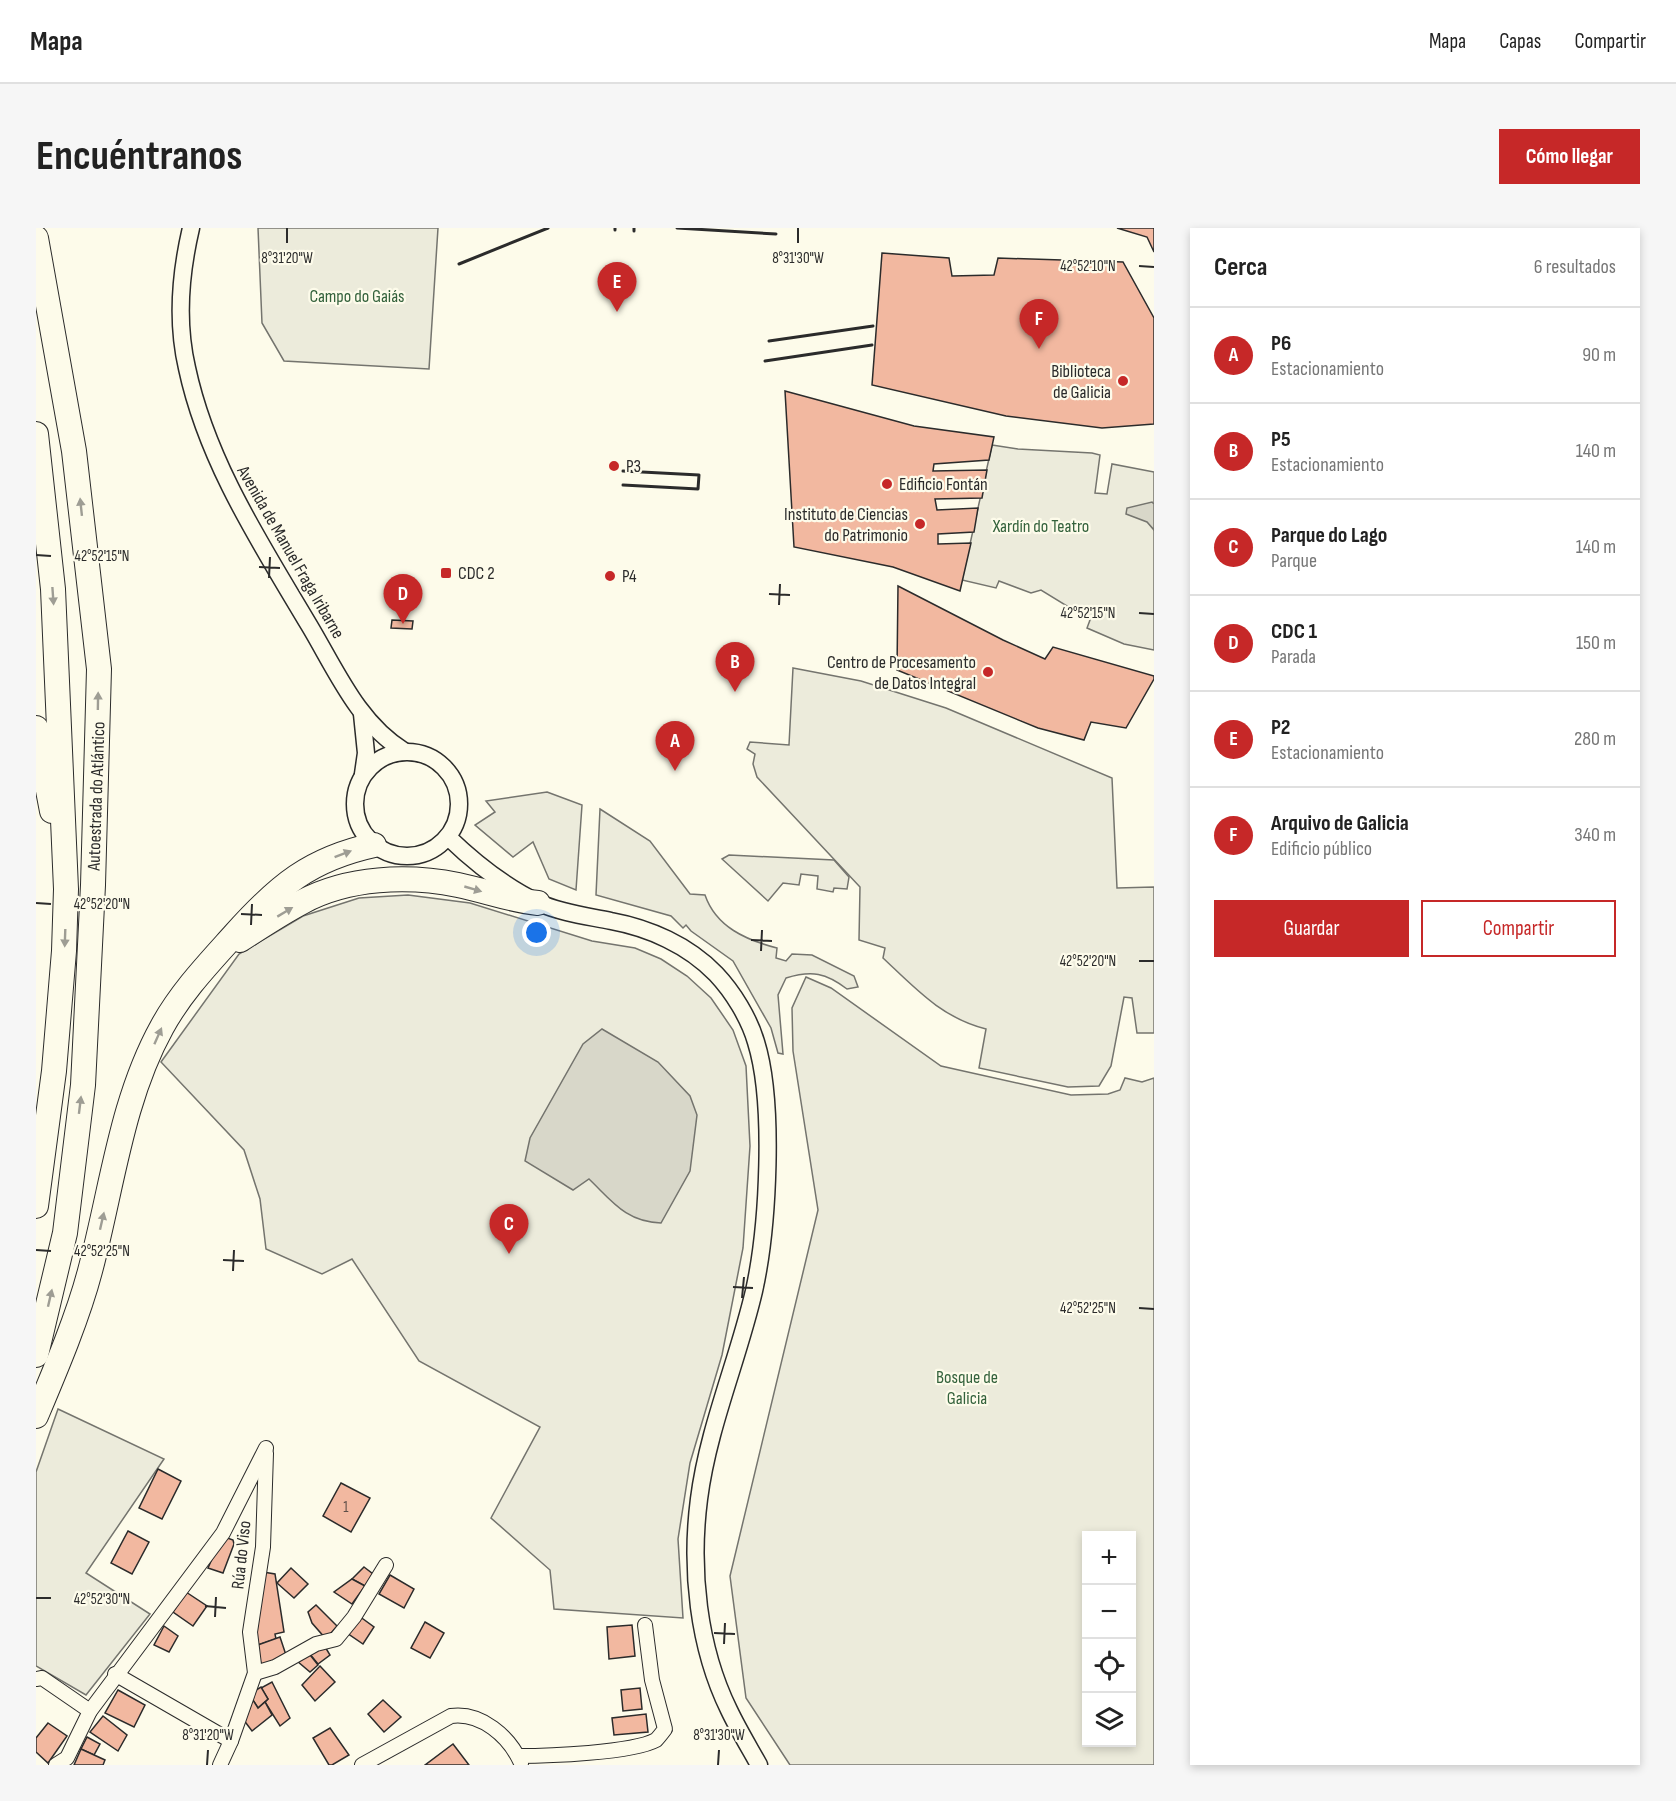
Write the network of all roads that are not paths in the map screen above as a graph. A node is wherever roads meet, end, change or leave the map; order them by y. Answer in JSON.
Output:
{"nodes":[{"id":1,"x":191,"y":228,"type":"edge"},
{"id":2,"x":36,"y":238,"type":"edge"},
{"id":3,"x":36,"y":434,"type":"edge"},
{"id":4,"x":362,"y":713,"type":"junction"},
{"id":5,"x":36,"y":728,"type":"edge"},
{"id":6,"x":404,"y":751,"type":"junction"},
{"id":7,"x":363,"y":774,"type":"junction"},
{"id":8,"x":448,"y":837,"type":"junction"},
{"id":9,"x":374,"y":845,"type":"junction"},
{"id":10,"x":66,"y":889,"type":"junction"},
{"id":11,"x":538,"y":903,"type":"junction"},
{"id":12,"x":217,"y":954,"type":"junction"},
{"id":13,"x":36,"y":1206,"type":"edge"},
{"id":14,"x":36,"y":1355,"type":"edge"},
{"id":15,"x":36,"y":1416,"type":"edge"},
{"id":16,"x":386,"y":1565,"type":"dead end"},
{"id":17,"x":645,"y":1625,"type":"dead end"},
{"id":18,"x":255,"y":1673,"type":"junction"},
{"id":19,"x":115,"y":1674,"type":"junction"},
{"id":20,"x":36,"y":1679,"type":"edge"},
{"id":21,"x":90,"y":1711,"type":"junction"},
{"id":22,"x":231,"y":1741,"type":"junction"},
{"id":23,"x":520,"y":1760,"type":"edge"},
{"id":24,"x":56,"y":1765,"type":"edge"},
{"id":25,"x":220,"y":1765,"type":"edge"},
{"id":26,"x":362,"y":1765,"type":"edge"},
{"id":27,"x":759,"y":1765,"type":"edge"}],
"edges":[{"from":1,"to":4,"type":"street","name":"Avenida de Manuel Fraga Iribarne"},
{"from":14,"to":2,"type":"highway","name":"Autoestrada do Atlántico","one_way":true},
{"from":3,"to":10,"type":"highway","name":"Autoestrada do Atlántico","one_way":true},
{"from":4,"to":6,"type":"street","name":"Avenida de Manuel Fraga Iribarne"},
{"from":4,"to":7,"type":"street","name":"Avenida de Manuel Fraga Iribarne"},
{"from":5,"to":10,"type":"highway"},
{"from":6,"to":7,"type":"street"},
{"from":6,"to":8,"type":"street","name":"Avenida de Manuel Fraga Iribarne"},
{"from":7,"to":9,"type":"street","name":"Avenida de Manuel Fraga Iribarne"},
{"from":8,"to":9,"type":"street"},
{"from":8,"to":11,"type":"street"},
{"from":12,"to":9,"type":"highway","one_way":true},
{"from":10,"to":13,"type":"highway","name":"Autoestrada do Atlántico","one_way":true},
{"from":12,"to":11,"type":"highway","one_way":true},
{"from":11,"to":27,"type":"street"},
{"from":15,"to":12,"type":"highway","one_way":true},
{"from":16,"to":18,"type":"street"},
{"from":17,"to":23,"type":"street"},
{"from":18,"to":19,"type":"street","name":"Rúa do Viso"},
{"from":18,"to":22,"type":"street","name":"Rúa do Viso"},
{"from":19,"to":21,"type":"street"},
{"from":19,"to":22,"type":"street"},
{"from":20,"to":21,"type":"street"},
{"from":21,"to":24,"type":"street"},
{"from":22,"to":25,"type":"street","name":"Rúa do Viso"},
{"from":23,"to":26,"type":"street"}]}
